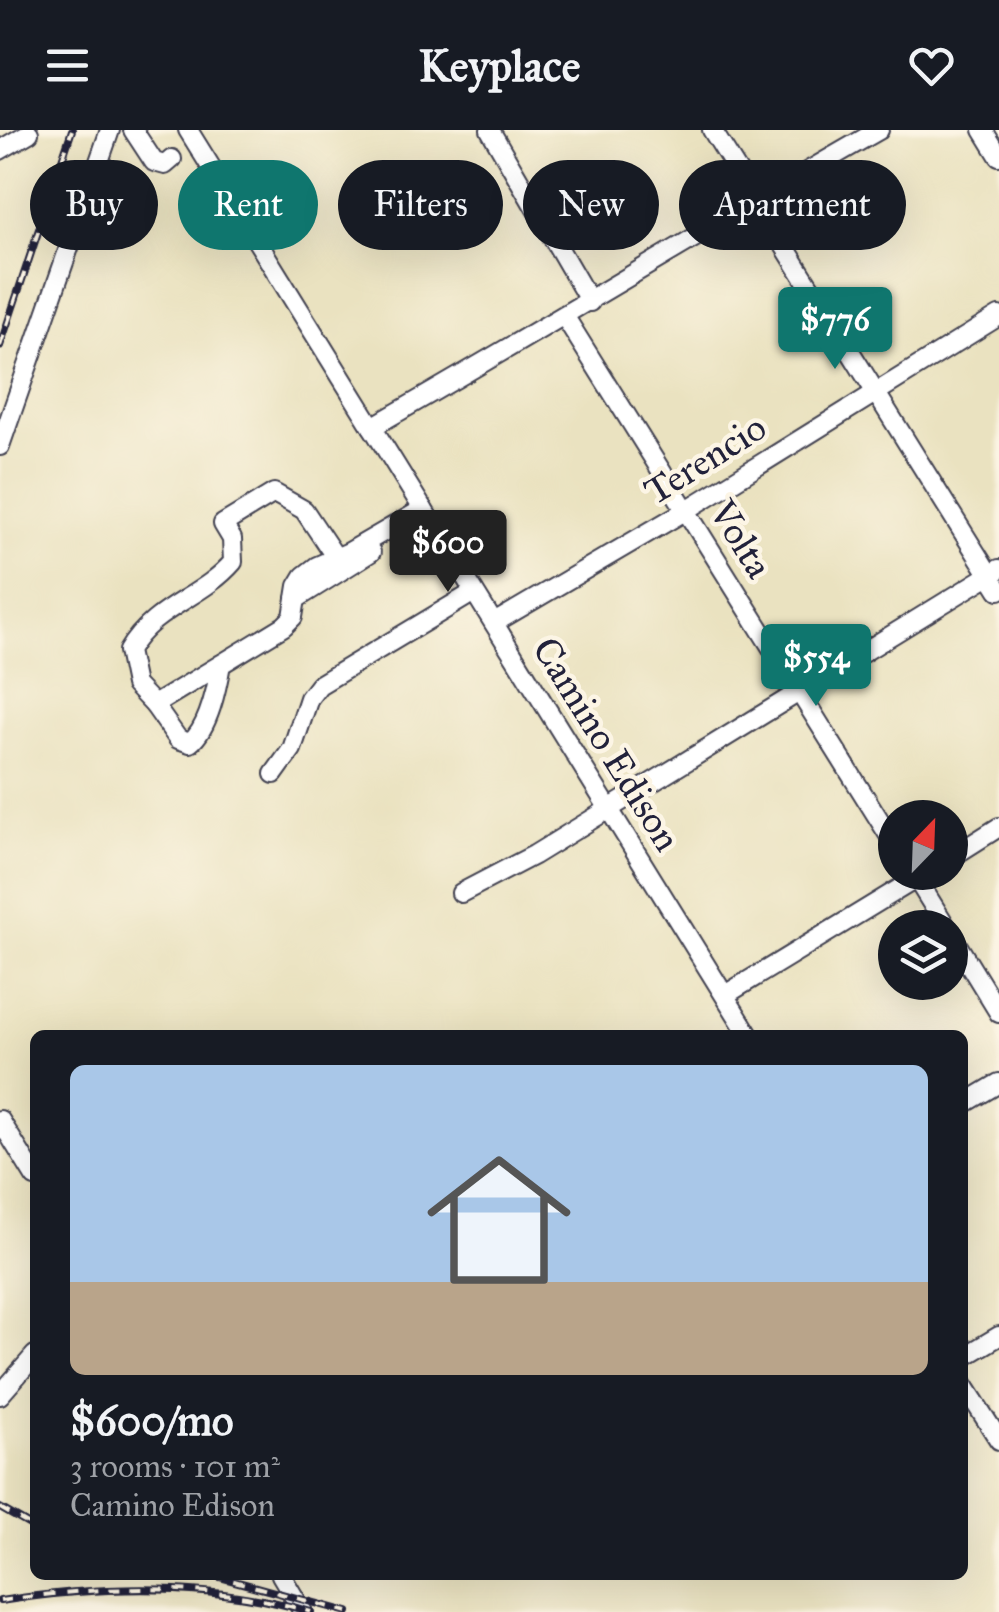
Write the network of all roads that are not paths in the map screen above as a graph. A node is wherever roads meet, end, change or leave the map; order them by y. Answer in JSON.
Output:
{"nodes":[{"id":1,"x":110,"y":130,"type":"edge"},
{"id":2,"x":133,"y":130,"type":"edge"},
{"id":3,"x":188,"y":130,"type":"edge"},
{"id":4,"x":490,"y":130,"type":"edge"},
{"id":5,"x":712,"y":130,"type":"edge"},
{"id":6,"x":879,"y":130,"type":"edge"},
{"id":7,"x":984,"y":130,"type":"edge"},
{"id":8,"x":29,"y":133,"type":"dead end"},
{"id":9,"x":0,"y":150,"type":"edge"},
{"id":10,"x":999,"y":156,"type":"edge"},
{"id":11,"x":172,"y":158,"type":"dead end"},
{"id":12,"x":731,"y":160,"type":"edge"},
{"id":13,"x":826,"y":160,"type":"edge"},
{"id":14,"x":679,"y":247,"type":"edge"},
{"id":15,"x":787,"y":250,"type":"edge"},
{"id":16,"x":590,"y":302,"type":"junction"},
{"id":17,"x":999,"y":316,"type":"edge"},
{"id":18,"x":565,"y":317,"type":"junction"},
{"id":19,"x":875,"y":392,"type":"junction"},
{"id":20,"x":372,"y":427,"type":"junction"},
{"id":21,"x":0,"y":446,"type":"edge"},
{"id":22,"x":422,"y":509,"type":"junction"},
{"id":23,"x":684,"y":510,"type":"junction"},
{"id":24,"x":386,"y":530,"type":"junction"},
{"id":25,"x":336,"y":558,"type":"junction"},
{"id":26,"x":996,"y":578,"type":"edge"},
{"id":27,"x":474,"y":592,"type":"junction"},
{"id":28,"x":296,"y":599,"type":"junction"},
{"id":29,"x":494,"y":622,"type":"junction"},
{"id":30,"x":222,"y":664,"type":"junction"},
{"id":31,"x":798,"y":692,"type":"junction"},
{"id":32,"x":154,"y":705,"type":"junction"},
{"id":33,"x":274,"y":774,"type":"dead end"},
{"id":34,"x":609,"y":809,"type":"junction"},
{"id":35,"x":878,"y":817,"type":"edge"},
{"id":36,"x":999,"y":827,"type":"edge"},
{"id":37,"x":968,"y":847,"type":"edge"},
{"id":38,"x":895,"y":890,"type":"edge"},
{"id":39,"x":460,"y":893,"type":"dead end"},
{"id":40,"x":968,"y":963,"type":"edge"},
{"id":41,"x":724,"y":995,"type":"junction"},
{"id":42,"x":999,"y":1013,"type":"edge"},
{"id":43,"x":746,"y":1030,"type":"edge"},
{"id":44,"x":999,"y":1083,"type":"edge"},
{"id":45,"x":968,"y":1101,"type":"edge"},
{"id":46,"x":0,"y":1120,"type":"edge"},
{"id":47,"x":30,"y":1169,"type":"edge"},
{"id":48,"x":999,"y":1336,"type":"edge"},
{"id":49,"x":968,"y":1354,"type":"edge"},
{"id":50,"x":30,"y":1361,"type":"edge"},
{"id":51,"x":968,"y":1391,"type":"edge"},
{"id":52,"x":0,"y":1395,"type":"edge"},
{"id":53,"x":999,"y":1440,"type":"edge"},
{"id":54,"x":284,"y":1580,"type":"edge"},
{"id":55,"x":304,"y":1612,"type":"edge"}],
"edges":[{"from":1,"to":21,"type":"street"},
{"from":2,"to":11,"type":"street"},
{"from":3,"to":20,"type":"street","name":"Camino Edison"},
{"from":4,"to":16,"type":"street"},
{"from":5,"to":12,"type":"street"},
{"from":6,"to":13,"type":"street"},
{"from":7,"to":10,"type":"street"},
{"from":8,"to":9,"type":"street"},
{"from":14,"to":16,"type":"street"},
{"from":15,"to":19,"type":"street"},
{"from":16,"to":18,"type":"street"},
{"from":17,"to":19,"type":"street","name":"Terencio"},
{"from":18,"to":20,"type":"street"},
{"from":18,"to":23,"type":"street","name":"Volta"},
{"from":19,"to":23,"type":"street","name":"Terencio"},
{"from":19,"to":26,"type":"street"},
{"from":20,"to":22,"type":"street","name":"Camino Edison"},
{"from":22,"to":24,"type":"street"},
{"from":22,"to":27,"type":"street","name":"Camino Edison"},
{"from":23,"to":29,"type":"street","name":"Terencio"},
{"from":23,"to":31,"type":"street","name":"Volta"},
{"from":24,"to":25,"type":"street"},
{"from":24,"to":28,"type":"street"},
{"from":25,"to":28,"type":"street"},
{"from":25,"to":32,"type":"street"},
{"from":26,"to":31,"type":"street"},
{"from":27,"to":29,"type":"street","name":"Camino Edison"},
{"from":27,"to":33,"type":"street"},
{"from":28,"to":30,"type":"street"},
{"from":29,"to":34,"type":"street","name":"Camino Edison"},
{"from":30,"to":32,"type":"street"},
{"from":30,"to":32,"type":"street"},
{"from":31,"to":34,"type":"street"},
{"from":31,"to":35,"type":"street","name":"Volta"},
{"from":34,"to":39,"type":"street"},
{"from":34,"to":41,"type":"street","name":"Camino Edison"},
{"from":36,"to":37,"type":"street"},
{"from":38,"to":41,"type":"street"},
{"from":40,"to":42,"type":"street"},
{"from":41,"to":43,"type":"street","name":"Camino Edison"},
{"from":44,"to":45,"type":"street"},
{"from":46,"to":47,"type":"street"},
{"from":48,"to":49,"type":"street"},
{"from":50,"to":52,"type":"street"},
{"from":51,"to":53,"type":"street"},
{"from":54,"to":55,"type":"street"}]}
